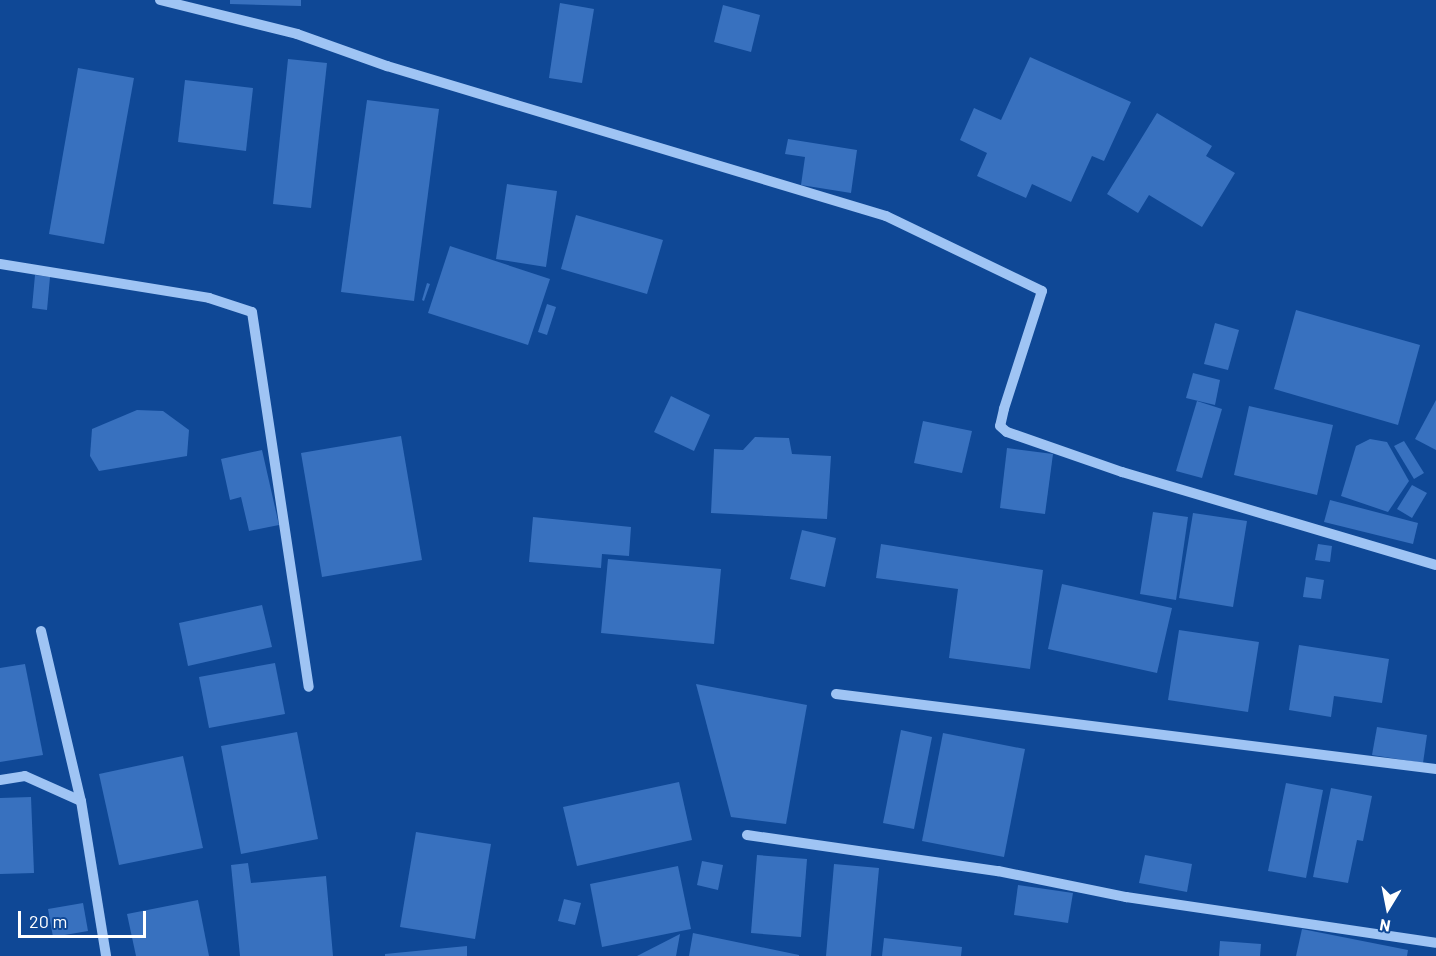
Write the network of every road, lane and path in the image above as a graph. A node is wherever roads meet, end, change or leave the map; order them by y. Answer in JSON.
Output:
{"nodes":[{"id":1,"x":160,"y":0,"type":"edge"},
{"id":2,"x":0,"y":264,"type":"edge"},
{"id":3,"x":1436,"y":565,"type":"edge"},
{"id":4,"x":41,"y":631,"type":"dead end"},
{"id":5,"x":309,"y":687,"type":"dead end"},
{"id":6,"x":836,"y":694,"type":"dead end"},
{"id":7,"x":1436,"y":769,"type":"edge"},
{"id":8,"x":0,"y":780,"type":"edge"},
{"id":9,"x":81,"y":801,"type":"junction"},
{"id":10,"x":747,"y":835,"type":"dead end"},
{"id":11,"x":1436,"y":943,"type":"edge"},
{"id":12,"x":106,"y":956,"type":"edge"}],
"edges":[{"from":1,"to":3,"type":"street"},
{"from":2,"to":5,"type":"street"},
{"from":4,"to":9,"type":"street"},
{"from":6,"to":7,"type":"street"},
{"from":8,"to":9,"type":"street"},
{"from":9,"to":12,"type":"street"},
{"from":10,"to":11,"type":"street"}]}
